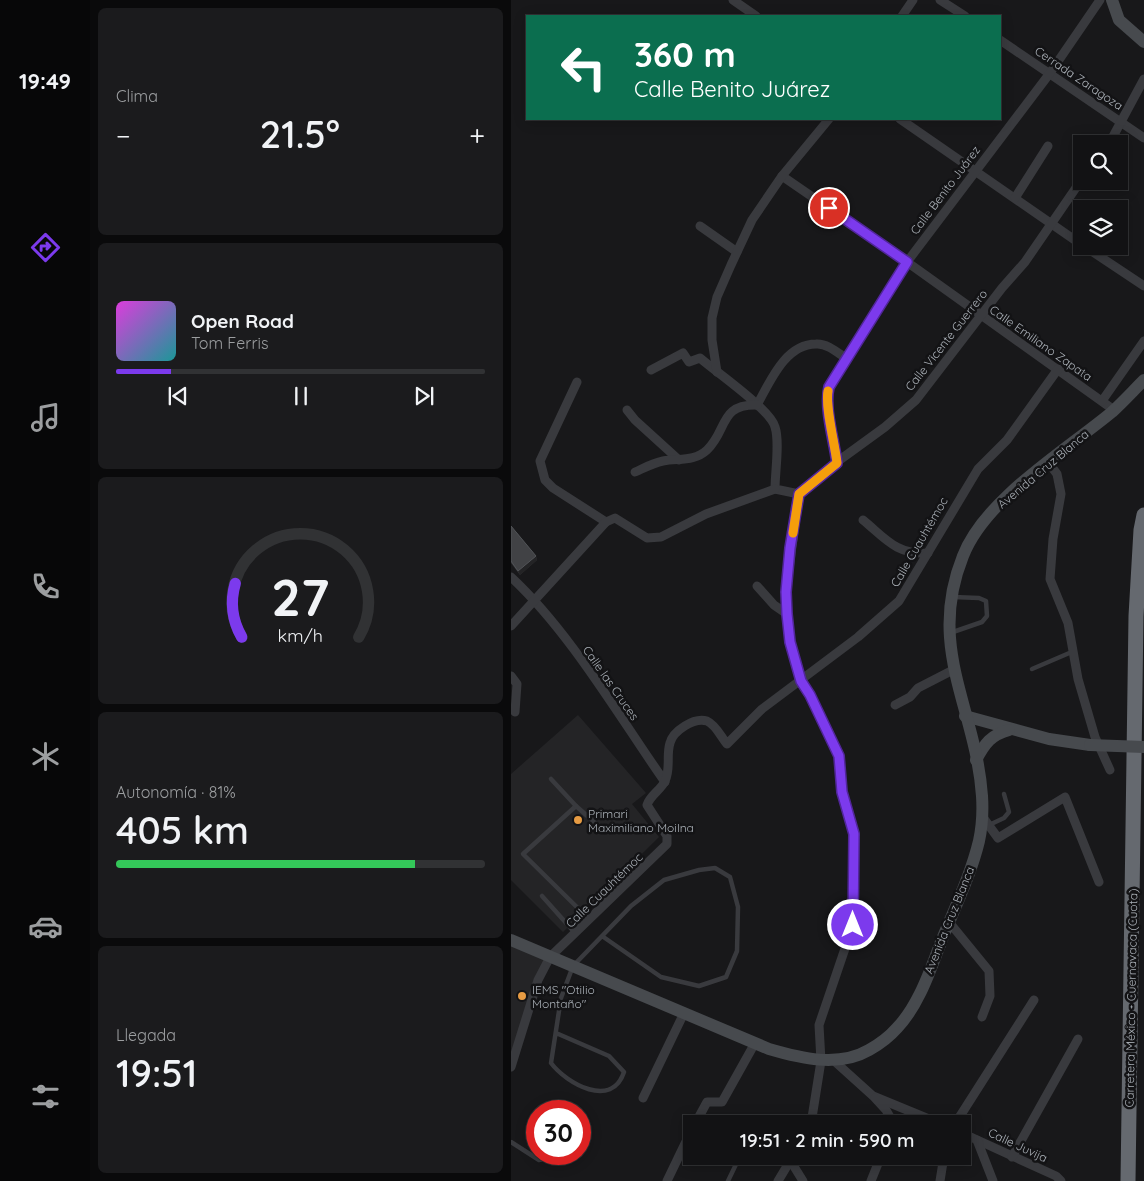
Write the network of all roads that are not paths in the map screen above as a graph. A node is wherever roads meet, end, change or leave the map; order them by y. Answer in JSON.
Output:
{"nodes":[{"id":1,"x":733,"y":0,"type":"edge"},
{"id":2,"x":913,"y":0,"type":"edge"},
{"id":3,"x":940,"y":0,"type":"edge"},
{"id":4,"x":1099,"y":0,"type":"edge"},
{"id":5,"x":1112,"y":0,"type":"edge"},
{"id":6,"x":755,"y":15,"type":"edge"},
{"id":7,"x":903,"y":15,"type":"edge"},
{"id":8,"x":963,"y":15,"type":"edge"},
{"id":9,"x":1001,"y":41,"type":"edge"},
{"id":10,"x":1144,"y":42,"type":"edge"},
{"id":11,"x":1050,"y":73,"type":"junction"},
{"id":12,"x":1144,"y":79,"type":"edge"},
{"id":13,"x":828,"y":120,"type":"edge"},
{"id":14,"x":902,"y":120,"type":"edge"},
{"id":15,"x":1121,"y":122,"type":"junction"},
{"id":16,"x":1114,"y":135,"type":"edge"},
{"id":17,"x":1144,"y":138,"type":"edge"},
{"id":18,"x":1048,"y":146,"type":"dead end"},
{"id":19,"x":975,"y":169,"type":"junction"},
{"id":20,"x":782,"y":176,"type":"junction"},
{"id":21,"x":1074,"y":190,"type":"edge"},
{"id":22,"x":1015,"y":198,"type":"junction"},
{"id":23,"x":1051,"y":224,"type":"junction"},
{"id":24,"x":700,"y":226,"type":"dead end"},
{"id":25,"x":1073,"y":239,"type":"edge"},
{"id":26,"x":737,"y":252,"type":"junction"},
{"id":27,"x":1097,"y":255,"type":"edge"},
{"id":28,"x":907,"y":262,"type":"junction"},
{"id":29,"x":1144,"y":286,"type":"edge"},
{"id":30,"x":981,"y":317,"type":"junction"},
{"id":31,"x":1144,"y":341,"type":"edge"},
{"id":32,"x":847,"y":358,"type":"junction"},
{"id":33,"x":1058,"y":369,"type":"junction"},
{"id":34,"x":651,"y":370,"type":"dead end"},
{"id":35,"x":717,"y":372,"type":"junction"},
{"id":36,"x":1144,"y":380,"type":"edge"},
{"id":37,"x":577,"y":382,"type":"dead end"},
{"id":38,"x":1102,"y":401,"type":"junction"},
{"id":39,"x":757,"y":405,"type":"junction"},
{"id":40,"x":627,"y":410,"type":"dead end"},
{"id":41,"x":1114,"y":410,"type":"junction"},
{"id":42,"x":679,"y":460,"type":"junction"},
{"id":43,"x":1049,"y":462,"type":"junction"},
{"id":44,"x":837,"y":463,"type":"junction"},
{"id":45,"x":635,"y":472,"type":"dead end"},
{"id":46,"x":775,"y":489,"type":"junction"},
{"id":47,"x":799,"y":494,"type":"junction"},
{"id":48,"x":1144,"y":515,"type":"edge"},
{"id":49,"x":863,"y":520,"type":"dead end"},
{"id":50,"x":607,"y":522,"type":"junction"},
{"id":51,"x":928,"y":553,"type":"junction"},
{"id":52,"x":511,"y":577,"type":"edge"},
{"id":53,"x":757,"y":586,"type":"dead end"},
{"id":54,"x":951,"y":597,"type":"junction"},
{"id":55,"x":534,"y":599,"type":"junction"},
{"id":56,"x":787,"y":614,"type":"junction"},
{"id":57,"x":511,"y":626,"type":"edge"},
{"id":58,"x":949,"y":634,"type":"junction"},
{"id":59,"x":1074,"y":651,"type":"junction"},
{"id":60,"x":1032,"y":669,"type":"dead end"},
{"id":61,"x":953,"y":670,"type":"junction"},
{"id":62,"x":511,"y":676,"type":"edge"},
{"id":63,"x":801,"y":681,"type":"junction"},
{"id":64,"x":895,"y":705,"type":"dead end"},
{"id":65,"x":515,"y":712,"type":"dead end"},
{"id":66,"x":965,"y":716,"type":"junction"},
{"id":67,"x":1011,"y":730,"type":"junction"},
{"id":68,"x":1092,"y":741,"type":"junction"},
{"id":69,"x":1144,"y":747,"type":"edge"},
{"id":70,"x":976,"y":760,"type":"junction"},
{"id":71,"x":1111,"y":770,"type":"dead end"},
{"id":72,"x":551,"y":779,"type":"dead end"},
{"id":73,"x":665,"y":782,"type":"junction"},
{"id":74,"x":1004,"y":794,"type":"dead end"},
{"id":75,"x":577,"y":806,"type":"junction"},
{"id":76,"x":985,"y":821,"type":"junction"},
{"id":77,"x":602,"y":830,"type":"dead end"},
{"id":78,"x":1099,"y":882,"type":"dead end"},
{"id":79,"x":542,"y":896,"type":"dead end"},
{"id":80,"x":590,"y":920,"type":"junction"},
{"id":81,"x":949,"y":922,"type":"junction"},
{"id":82,"x":576,"y":934,"type":"junction"},
{"id":83,"x":602,"y":936,"type":"junction"},
{"id":84,"x":511,"y":940,"type":"edge"},
{"id":85,"x":550,"y":957,"type":"junction"},
{"id":86,"x":573,"y":966,"type":"junction"},
{"id":87,"x":1033,"y":1000,"type":"dead end"},
{"id":88,"x":684,"y":1013,"type":"junction"},
{"id":89,"x":982,"y":1017,"type":"dead end"},
{"id":90,"x":556,"y":1033,"type":"junction"},
{"id":91,"x":1078,"y":1039,"type":"dead end"},
{"id":92,"x":755,"y":1043,"type":"junction"},
{"id":93,"x":826,"y":1060,"type":"junction"},
{"id":94,"x":511,"y":1067,"type":"edge"},
{"id":95,"x":873,"y":1096,"type":"junction"},
{"id":96,"x":643,"y":1098,"type":"dead end"},
{"id":97,"x":700,"y":1115,"type":"edge"},
{"id":98,"x":813,"y":1115,"type":"edge"},
{"id":99,"x":889,"y":1115,"type":"edge"},
{"id":100,"x":919,"y":1115,"type":"edge"},
{"id":101,"x":961,"y":1115,"type":"edge"},
{"id":102,"x":971,"y":1137,"type":"edge"},
{"id":103,"x":977,"y":1140,"type":"junction"},
{"id":104,"x":511,"y":1142,"type":"edge"},
{"id":105,"x":683,"y":1148,"type":"edge"},
{"id":106,"x":526,"y":1152,"type":"edge"},
{"id":107,"x":1012,"y":1157,"type":"junction"},
{"id":108,"x":736,"y":1165,"type":"edge"},
{"id":109,"x":787,"y":1165,"type":"edge"},
{"id":110,"x":795,"y":1165,"type":"edge"},
{"id":111,"x":877,"y":1165,"type":"edge"},
{"id":112,"x":943,"y":1165,"type":"edge"},
{"id":113,"x":667,"y":1181,"type":"edge"},
{"id":114,"x":728,"y":1181,"type":"edge"},
{"id":115,"x":778,"y":1181,"type":"edge"},
{"id":116,"x":803,"y":1181,"type":"edge"},
{"id":117,"x":871,"y":1181,"type":"edge"},
{"id":118,"x":940,"y":1181,"type":"edge"},
{"id":119,"x":993,"y":1181,"type":"edge"},
{"id":120,"x":1061,"y":1181,"type":"edge"},
{"id":121,"x":1128,"y":1181,"type":"edge"}],
"edges":[{"from":1,"to":6,"type":"street"},
{"from":2,"to":7,"type":"street"},
{"from":3,"to":8,"type":"street"},
{"from":4,"to":11,"type":"street","name":"Calle Benito Juárez"},
{"from":5,"to":10,"type":"main road"},
{"from":9,"to":11,"type":"street","name":"Cerrada Zaragoza"},
{"from":11,"to":15,"type":"street","name":"Cerrada Zaragoza"},
{"from":11,"to":19,"type":"street","name":"Calle Benito Juárez"},
{"from":12,"to":15,"type":"street"},
{"from":13,"to":20,"type":"street"},
{"from":14,"to":19,"type":"street"},
{"from":15,"to":16,"type":"street"},
{"from":15,"to":17,"type":"street","name":"Cerrada Zaragoza"},
{"from":18,"to":22,"type":"street"},
{"from":19,"to":22,"type":"street"},
{"from":19,"to":28,"type":"street","name":"Calle Benito Juárez"},
{"from":20,"to":26,"type":"street"},
{"from":20,"to":28,"type":"street","name":"Calle Emiliano Zapata"},
{"from":21,"to":23,"type":"street","name":"Calle Vicente Guerrero"},
{"from":22,"to":23,"type":"street"},
{"from":23,"to":25,"type":"street"},
{"from":23,"to":30,"type":"street","name":"Calle Vicente Guerrero"},
{"from":24,"to":26,"type":"street"},
{"from":26,"to":35,"type":"street"},
{"from":27,"to":29,"type":"street"},
{"from":28,"to":30,"type":"street","name":"Calle Emiliano Zapata"},
{"from":28,"to":32,"type":"street","name":"Calle Benito Juárez"},
{"from":30,"to":33,"type":"street","name":"Calle Emiliano Zapata"},
{"from":30,"to":44,"type":"street","name":"Calle Vicente Guerrero"},
{"from":31,"to":38,"type":"street"},
{"from":32,"to":39,"type":"street"},
{"from":32,"to":44,"type":"street","name":"Calle Benito Juárez"},
{"from":33,"to":38,"type":"street","name":"Calle Emiliano Zapata"},
{"from":33,"to":51,"type":"street","name":"Calle Cuauhtémoc"},
{"from":34,"to":35,"type":"street"},
{"from":35,"to":39,"type":"street"},
{"from":36,"to":41,"type":"main road","name":"Avenida Cruz Blanca"},
{"from":37,"to":50,"type":"street"},
{"from":38,"to":41,"type":"street","name":"Calle Emiliano Zapata"},
{"from":39,"to":42,"type":"street"},
{"from":39,"to":46,"type":"street"},
{"from":40,"to":42,"type":"street"},
{"from":41,"to":43,"type":"main road","name":"Avenida Cruz Blanca"},
{"from":42,"to":45,"type":"street"},
{"from":43,"to":54,"type":"main road","name":"Avenida Cruz Blanca"},
{"from":43,"to":59,"type":"street"},
{"from":44,"to":47,"type":"street","name":"Calle Vicente Guerrero"},
{"from":46,"to":47,"type":"street"},
{"from":46,"to":50,"type":"street"},
{"from":47,"to":56,"type":"street"},
{"from":48,"to":121,"type":"highway","name":"Carretera México - Cuernavaca (Cuota)"},
{"from":49,"to":51,"type":"street"},
{"from":50,"to":55,"type":"street"},
{"from":51,"to":63,"type":"street","name":"Calle Cuauhtémoc"},
{"from":52,"to":55,"type":"street","name":"Calle las Cruces"},
{"from":53,"to":56,"type":"street"},
{"from":54,"to":58,"type":"main road","name":"Avenida Cruz Blanca"},
{"from":54,"to":58,"type":"lane"},
{"from":55,"to":57,"type":"street"},
{"from":55,"to":73,"type":"street","name":"Calle las Cruces"},
{"from":56,"to":63,"type":"street"},
{"from":58,"to":61,"type":"main road","name":"Avenida Cruz Blanca"},
{"from":59,"to":60,"type":"lane"},
{"from":59,"to":68,"type":"street"},
{"from":61,"to":64,"type":"street"},
{"from":61,"to":66,"type":"main road","name":"Avenida Cruz Blanca"},
{"from":62,"to":65,"type":"street"},
{"from":63,"to":73,"type":"street","name":"Calle Cuauhtémoc"},
{"from":63,"to":93,"type":"street"},
{"from":66,"to":67,"type":"main road"},
{"from":66,"to":70,"type":"main road","name":"Avenida Cruz Blanca"},
{"from":67,"to":68,"type":"main road"},
{"from":67,"to":70,"type":"main road"},
{"from":68,"to":69,"type":"main road","bridge":true},
{"from":68,"to":71,"type":"street"},
{"from":70,"to":76,"type":"main road","name":"Avenida Cruz Blanca"},
{"from":72,"to":75,"type":"lane"},
{"from":73,"to":80,"type":"street","name":"Calle Cuauhtémoc"},
{"from":74,"to":76,"type":"lane"},
{"from":75,"to":77,"type":"lane"},
{"from":75,"to":80,"type":"lane"},
{"from":76,"to":78,"type":"street"},
{"from":76,"to":81,"type":"main road","name":"Avenida Cruz Blanca"},
{"from":79,"to":82,"type":"lane"},
{"from":80,"to":82,"type":"street","name":"Calle Cuauhtémoc"},
{"from":81,"to":89,"type":"street"},
{"from":81,"to":93,"type":"main road","name":"Avenida Cruz Blanca"},
{"from":82,"to":85,"type":"street","name":"Calle Cuauhtémoc"},
{"from":83,"to":83,"type":"lane"},
{"from":83,"to":86,"type":"lane"},
{"from":84,"to":85,"type":"main road","name":"Avenida Cruz Blanca"},
{"from":85,"to":86,"type":"main road","name":"Avenida Cruz Blanca"},
{"from":85,"to":94,"type":"street","name":"Calle Cuauhtémoc"},
{"from":86,"to":88,"type":"main road","name":"Avenida Cruz Blanca"},
{"from":86,"to":90,"type":"lane"},
{"from":87,"to":101,"type":"street"},
{"from":88,"to":92,"type":"main road","name":"Avenida Cruz Blanca"},
{"from":88,"to":96,"type":"street"},
{"from":90,"to":90,"type":"lane"},
{"from":91,"to":107,"type":"street"},
{"from":92,"to":93,"type":"main road","name":"Avenida Cruz Blanca"},
{"from":92,"to":97,"type":"street"},
{"from":93,"to":95,"type":"street"},
{"from":93,"to":98,"type":"street"},
{"from":95,"to":99,"type":"street"},
{"from":95,"to":100,"type":"street"},
{"from":102,"to":103,"type":"street","name":"Calle Juvija"},
{"from":103,"to":107,"type":"street","name":"Calle Juvija"},
{"from":103,"to":119,"type":"street"},
{"from":104,"to":106,"type":"lane"},
{"from":105,"to":113,"type":"street"},
{"from":107,"to":120,"type":"street","name":"Calle Juvija"},
{"from":108,"to":114,"type":"lane"},
{"from":109,"to":115,"type":"street"},
{"from":110,"to":116,"type":"street"},
{"from":111,"to":117,"type":"street"},
{"from":112,"to":118,"type":"street"}]}
